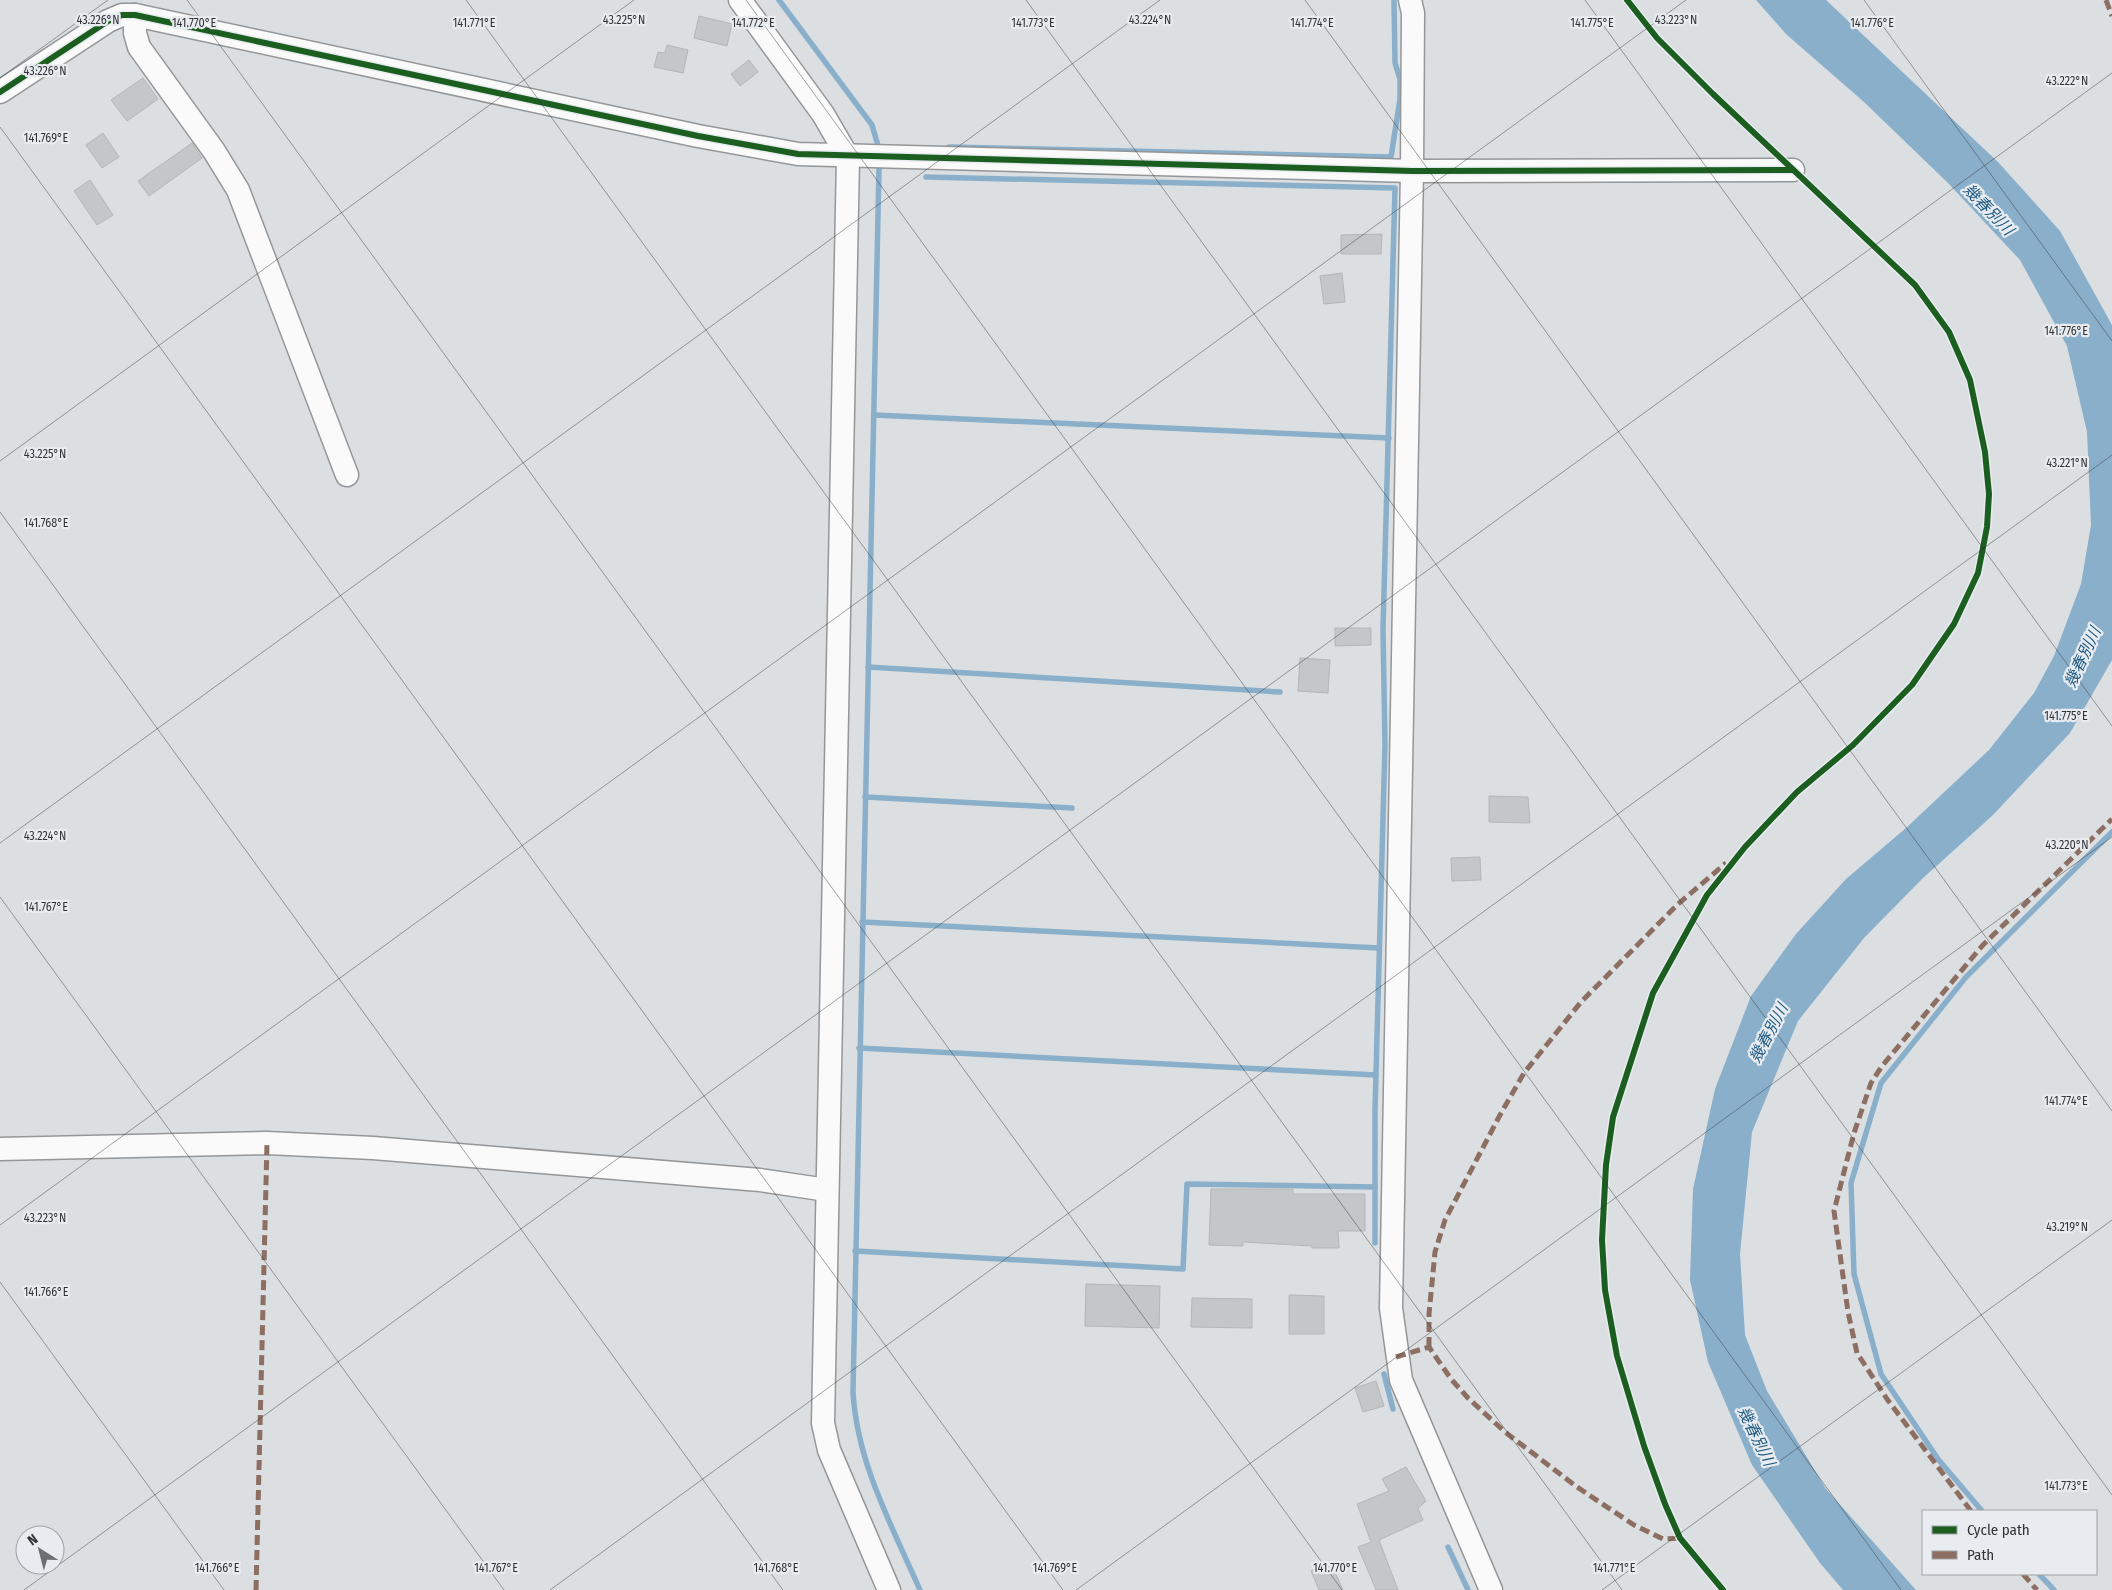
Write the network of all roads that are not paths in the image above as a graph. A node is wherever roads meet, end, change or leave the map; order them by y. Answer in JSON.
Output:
{"nodes":[{"id":1,"x":740,"y":0,"type":"edge"},
{"id":2,"x":1410,"y":0,"type":"edge"},
{"id":3,"x":135,"y":15,"type":"junction"},
{"id":4,"x":0,"y":92,"type":"edge"},
{"id":5,"x":848,"y":157,"type":"junction"},
{"id":6,"x":1793,"y":170,"type":"dead end"},
{"id":7,"x":1412,"y":171,"type":"junction"},
{"id":8,"x":347,"y":475,"type":"dead end"},
{"id":9,"x":0,"y":1149,"type":"edge"},
{"id":10,"x":827,"y":1190,"type":"junction"},
{"id":11,"x":888,"y":1590,"type":"edge"},
{"id":12,"x":1490,"y":1590,"type":"edge"}],
"edges":[{"from":1,"to":5,"type":"street"},
{"from":2,"to":7,"type":"street"},
{"from":3,"to":4,"type":"street"},
{"from":3,"to":5,"type":"street"},
{"from":3,"to":8,"type":"street"},
{"from":5,"to":7,"type":"street"},
{"from":5,"to":10,"type":"street"},
{"from":6,"to":7,"type":"street"},
{"from":7,"to":12,"type":"street"},
{"from":9,"to":10,"type":"street"},
{"from":10,"to":11,"type":"street"}]}
